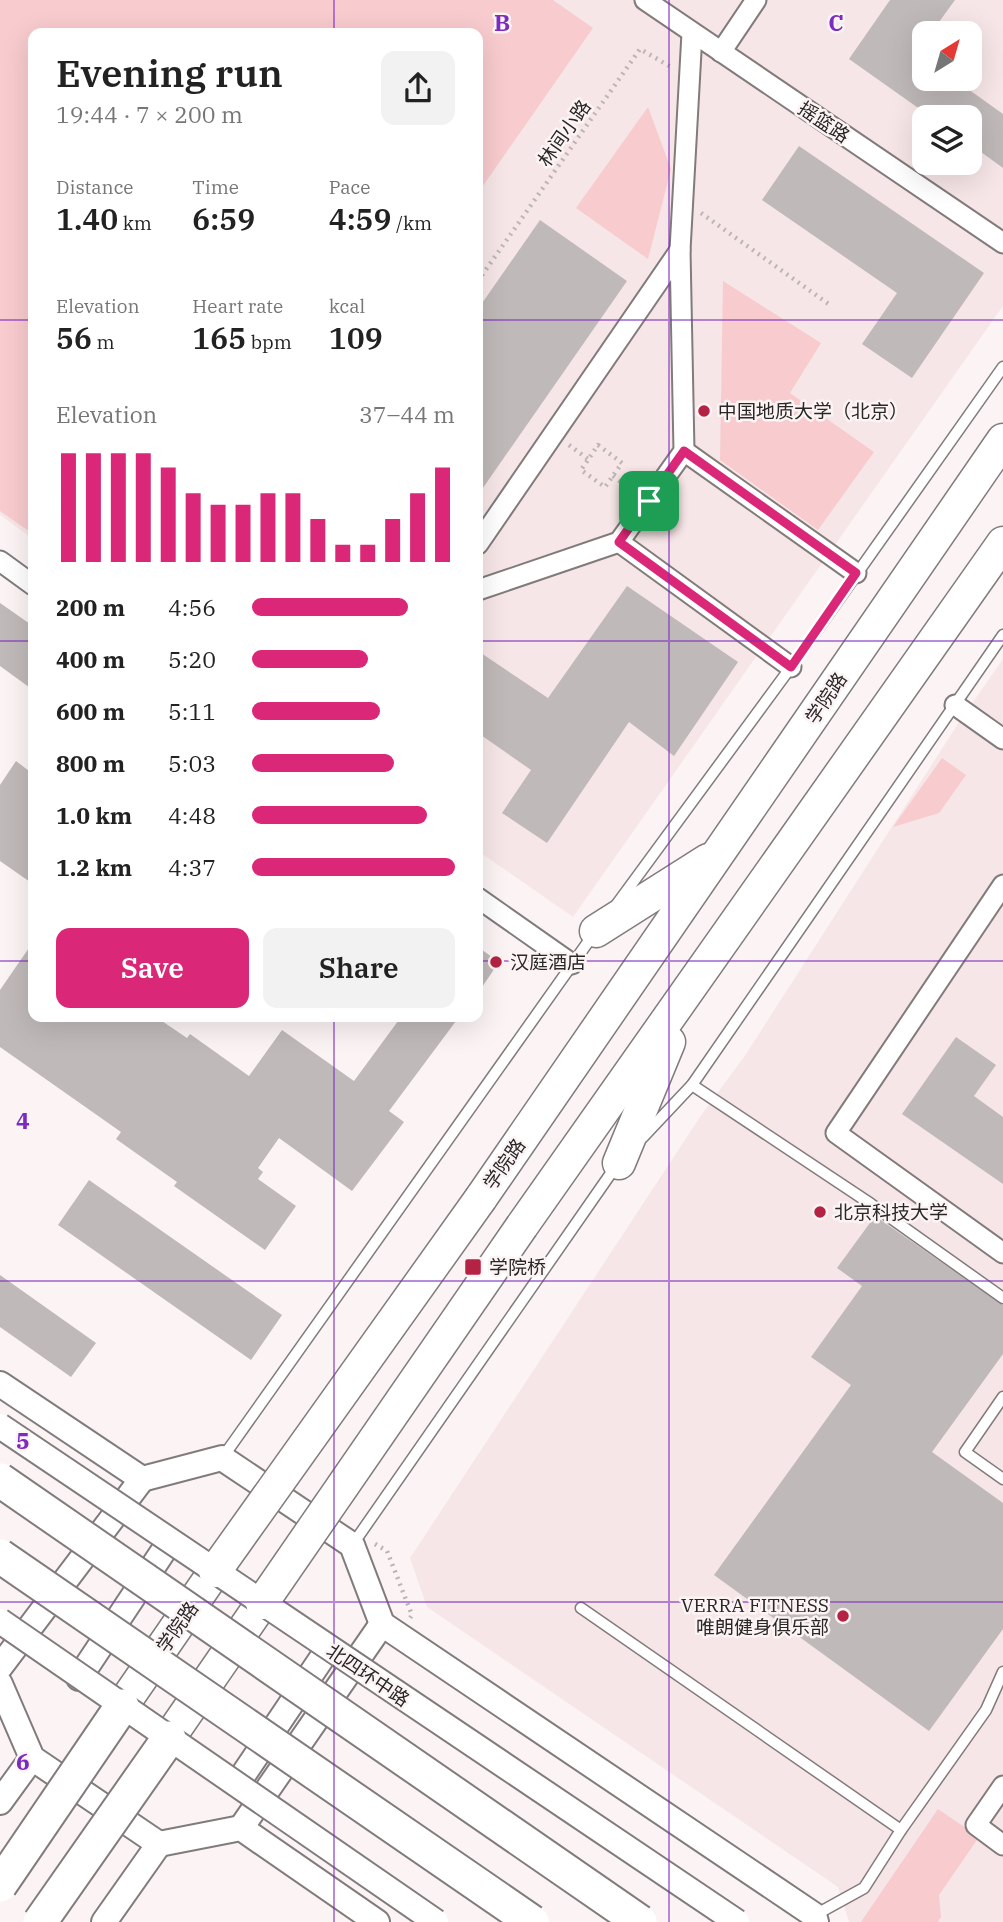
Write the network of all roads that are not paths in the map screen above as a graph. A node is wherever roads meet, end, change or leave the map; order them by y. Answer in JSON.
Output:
{"nodes":[{"id":1,"x":645,"y":0,"type":"edge"},
{"id":2,"x":756,"y":0,"type":"edge"},
{"id":3,"x":692,"y":33,"type":"junction"},
{"id":4,"x":720,"y":52,"type":"junction"},
{"id":5,"x":1003,"y":243,"type":"edge"},
{"id":6,"x":680,"y":250,"type":"junction"},
{"id":7,"x":1003,"y":367,"type":"edge"},
{"id":8,"x":1003,"y":440,"type":"edge"},
{"id":9,"x":684,"y":451,"type":"junction"},
{"id":10,"x":483,"y":537,"type":"edge"},
{"id":11,"x":619,"y":542,"type":"junction"},
{"id":12,"x":1003,"y":543,"type":"edge"},
{"id":13,"x":0,"y":561,"type":"edge"},
{"id":14,"x":856,"y":573,"type":"junction"},
{"id":15,"x":28,"y":581,"type":"edge"},
{"id":16,"x":483,"y":588,"type":"edge"},
{"id":17,"x":1003,"y":635,"type":"edge"},
{"id":18,"x":791,"y":667,"type":"junction"},
{"id":19,"x":955,"y":705,"type":"junction"},
{"id":20,"x":1003,"y":739,"type":"edge"},
{"id":21,"x":721,"y":852,"type":"junction"},
{"id":22,"x":1003,"y":885,"type":"edge"},
{"id":23,"x":483,"y":902,"type":"edge"},
{"id":24,"x":596,"y":931,"type":"junction"},
{"id":25,"x":572,"y":964,"type":"junction"},
{"id":26,"x":689,"y":992,"type":"junction"},
{"id":27,"x":692,"y":1085,"type":"junction"},
{"id":28,"x":619,"y":1163,"type":"junction"},
{"id":29,"x":1003,"y":1253,"type":"edge"},
{"id":30,"x":1003,"y":1298,"type":"edge"},
{"id":31,"x":0,"y":1384,"type":"edge"},
{"id":32,"x":1003,"y":1397,"type":"edge"},
{"id":33,"x":0,"y":1426,"type":"edge"},
{"id":34,"x":222,"y":1458,"type":"junction"},
{"id":35,"x":142,"y":1479,"type":"junction"},
{"id":36,"x":1003,"y":1479,"type":"edge"},
{"id":37,"x":0,"y":1480,"type":"edge"},
{"id":38,"x":170,"y":1541,"type":"junction"},
{"id":39,"x":352,"y":1545,"type":"junction"},
{"id":40,"x":0,"y":1556,"type":"edge"},
{"id":41,"x":215,"y":1572,"type":"junction"},
{"id":42,"x":262,"y":1603,"type":"junction"},
{"id":43,"x":581,"y":1608,"type":"dead end"},
{"id":44,"x":0,"y":1622,"type":"edge"},
{"id":45,"x":382,"y":1624,"type":"junction"},
{"id":46,"x":328,"y":1648,"type":"junction"},
{"id":47,"x":0,"y":1667,"type":"edge"},
{"id":48,"x":1003,"y":1672,"type":"edge"},
{"id":49,"x":79,"y":1678,"type":"junction"},
{"id":50,"x":0,"y":1684,"type":"edge"},
{"id":51,"x":122,"y":1706,"type":"junction"},
{"id":52,"x":169,"y":1738,"type":"junction"},
{"id":53,"x":32,"y":1758,"type":"junction"},
{"id":54,"x":237,"y":1784,"type":"junction"},
{"id":55,"x":1003,"y":1786,"type":"edge"},
{"id":56,"x":0,"y":1802,"type":"edge"},
{"id":57,"x":241,"y":1828,"type":"junction"},
{"id":58,"x":901,"y":1830,"type":"junction"},
{"id":59,"x":159,"y":1843,"type":"junction"},
{"id":60,"x":1003,"y":1845,"type":"edge"},
{"id":61,"x":0,"y":1885,"type":"edge"},
{"id":62,"x":815,"y":1919,"type":"edge"},
{"id":63,"x":40,"y":1922,"type":"edge"},
{"id":64,"x":104,"y":1922,"type":"edge"},
{"id":65,"x":377,"y":1922,"type":"edge"},
{"id":66,"x":436,"y":1922,"type":"edge"},
{"id":67,"x":532,"y":1922,"type":"edge"},
{"id":68,"x":640,"y":1922,"type":"edge"},
{"id":69,"x":737,"y":1922,"type":"edge"}],
"edges":[{"from":1,"to":3,"type":"street","name":"摇篮路"},
{"from":2,"to":4,"type":"street"},
{"from":3,"to":4,"type":"street","name":"摇篮路"},
{"from":3,"to":6,"type":"street"},
{"from":4,"to":5,"type":"street","name":"摇篮路"},
{"from":6,"to":9,"type":"street"},
{"from":6,"to":10,"type":"street"},
{"from":7,"to":14,"type":"lane"},
{"from":8,"to":21,"type":"main road","name":"学院路"},
{"from":9,"to":11,"type":"street"},
{"from":9,"to":14,"type":"street"},
{"from":11,"to":16,"type":"street"},
{"from":11,"to":18,"type":"street"},
{"from":12,"to":26,"type":"main road"},
{"from":13,"to":15,"type":"street"},
{"from":14,"to":18,"type":"lane"},
{"from":17,"to":19,"type":"lane"},
{"from":18,"to":24,"type":"lane"},
{"from":19,"to":20,"type":"street"},
{"from":19,"to":27,"type":"lane"},
{"from":21,"to":24,"type":"main road"},
{"from":21,"to":41,"type":"main road","name":"学院路","bridge":true},
{"from":22,"to":29,"type":"street"},
{"from":23,"to":25,"type":"street"},
{"from":24,"to":25,"type":"lane"},
{"from":25,"to":34,"type":"lane"},
{"from":26,"to":28,"type":"main road"},
{"from":26,"to":42,"type":"main road","bridge":true},
{"from":27,"to":28,"type":"lane"},
{"from":27,"to":30,"type":"lane"},
{"from":28,"to":39,"type":"lane"},
{"from":31,"to":35,"type":"street"},
{"from":32,"to":36,"type":"lane"},
{"from":33,"to":38,"type":"street","name":"北四环中路","bridge":true},
{"from":34,"to":35,"type":"street"},
{"from":34,"to":39,"type":"street"},
{"from":35,"to":47,"type":"street"},
{"from":37,"to":68,"type":"highway","bridge":true},
{"from":38,"to":41,"type":"street","name":"北四环中路","bridge":true},
{"from":38,"to":49,"type":"street","bridge":true},
{"from":39,"to":45,"type":"street"},
{"from":40,"to":67,"type":"highway","bridge":true},
{"from":41,"to":42,"type":"street","name":"北四环中路","bridge":true},
{"from":41,"to":51,"type":"main road","name":"学院路","bridge":true},
{"from":42,"to":46,"type":"street","name":"北四环中路","bridge":true},
{"from":42,"to":52,"type":"main road","bridge":true},
{"from":43,"to":58,"type":"lane"},
{"from":44,"to":49,"type":"street","bridge":true},
{"from":45,"to":57,"type":"street"},
{"from":45,"to":62,"type":"street"},
{"from":46,"to":54,"type":"street","bridge":true},
{"from":46,"to":69,"type":"street","name":"北四环中路","bridge":true},
{"from":48,"to":58,"type":"lane"},
{"from":49,"to":51,"type":"street","bridge":true},
{"from":50,"to":53,"type":"street"},
{"from":51,"to":52,"type":"street","bridge":true},
{"from":51,"to":61,"type":"highway","name":"学院路","bridge":true},
{"from":52,"to":54,"type":"street","bridge":true},
{"from":52,"to":63,"type":"highway","bridge":true},
{"from":53,"to":56,"type":"street"},
{"from":53,"to":59,"type":"street"},
{"from":54,"to":66,"type":"street","bridge":true},
{"from":55,"to":60,"type":"street"},
{"from":57,"to":59,"type":"street"},
{"from":57,"to":65,"type":"street"},
{"from":58,"to":62,"type":"lane"},
{"from":59,"to":64,"type":"street"}]}
